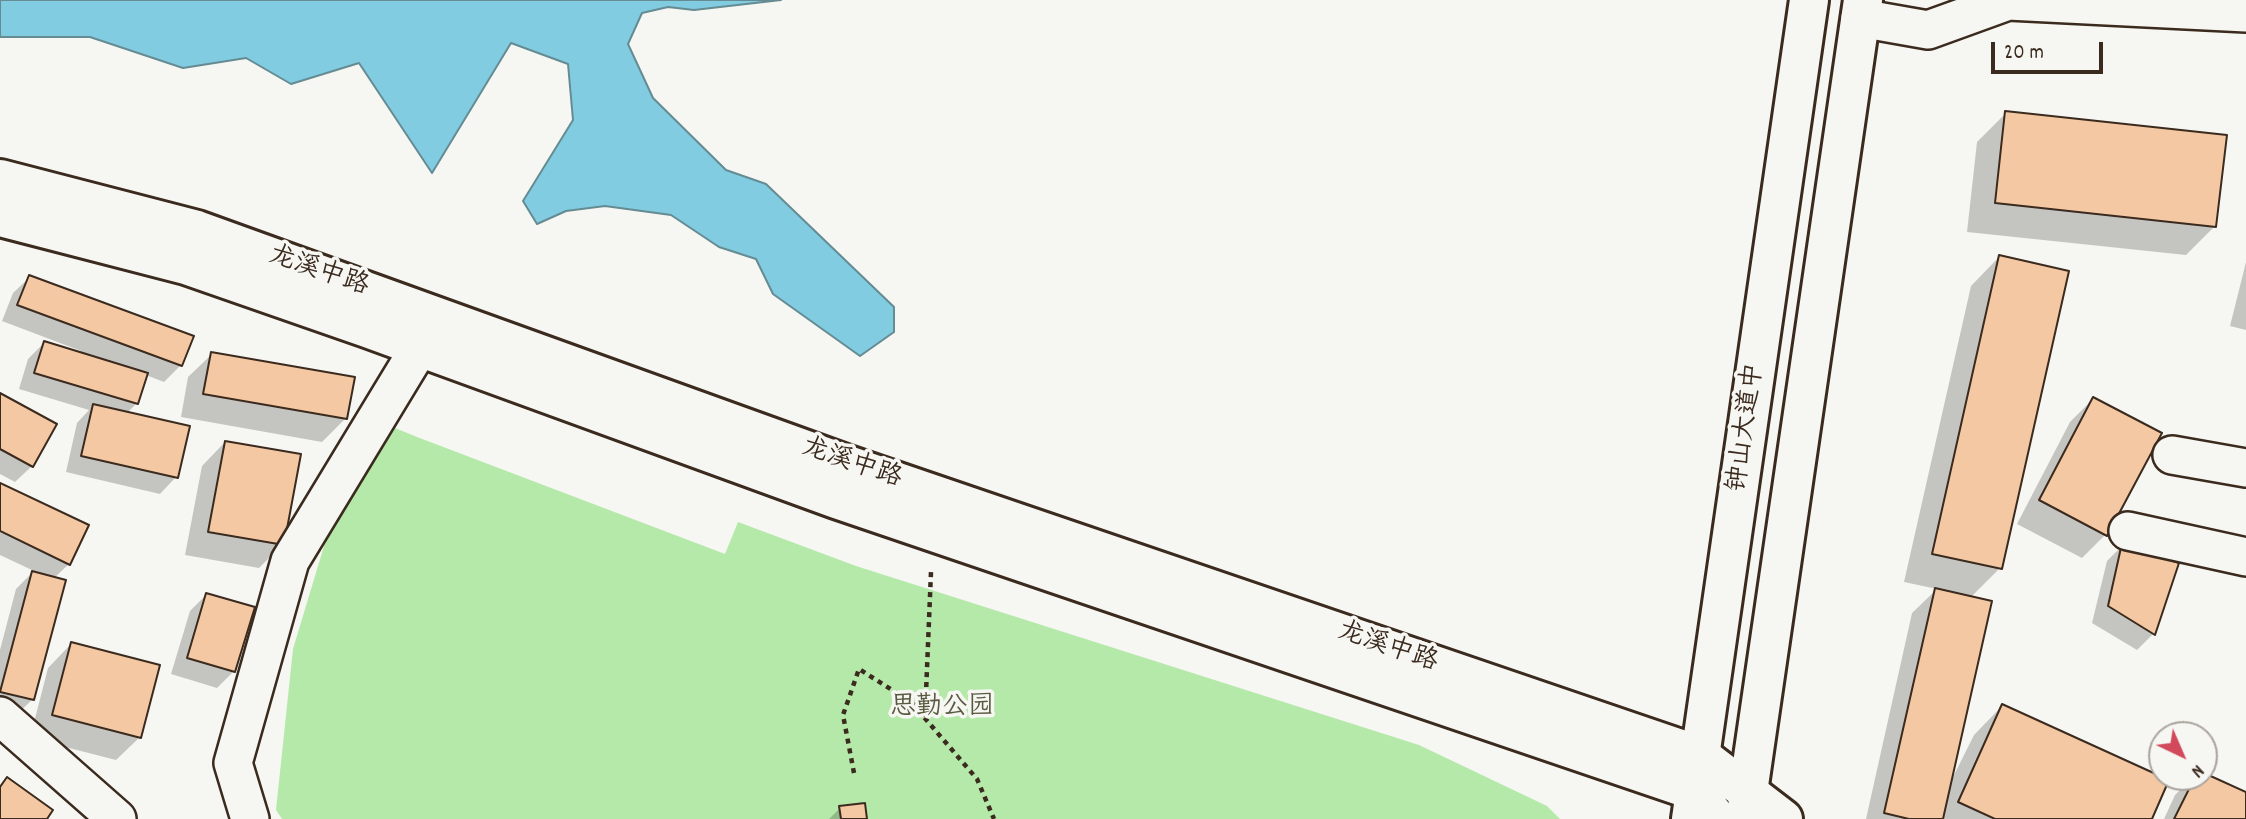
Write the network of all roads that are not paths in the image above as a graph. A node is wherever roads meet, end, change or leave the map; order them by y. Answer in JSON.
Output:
{"nodes":[{"id":1,"x":1809,"y":0,"type":"edge"},
{"id":2,"x":2246,"y":13,"type":"edge"},
{"id":3,"x":1859,"y":21,"type":"edge"},
{"id":4,"x":0,"y":180,"type":"edge"},
{"id":5,"x":0,"y":217,"type":"edge"},
{"id":6,"x":439,"y":316,"type":"junction"},
{"id":7,"x":418,"y":347,"type":"junction"},
{"id":8,"x":2172,"y":455,"type":"dead end"},
{"id":9,"x":2246,"y":468,"type":"edge"},
{"id":10,"x":2128,"y":531,"type":"dead end"},
{"id":11,"x":2246,"y":557,"type":"edge"},
{"id":12,"x":0,"y":716,"type":"edge"},
{"id":13,"x":1701,"y":796,"type":"edge"},
{"id":14,"x":1747,"y":805,"type":"edge"},
{"id":15,"x":117,"y":819,"type":"edge"},
{"id":16,"x":250,"y":819,"type":"edge"},
{"id":17,"x":1783,"y":819,"type":"edge"}],
"edges":[{"from":1,"to":13,"type":"main road","name":"钟山大道中"},
{"from":2,"to":3,"type":"street"},
{"from":3,"to":14,"type":"main road","name":"钟山大道中"},
{"from":4,"to":6,"type":"main road","name":"龙溪中路"},
{"from":5,"to":7,"type":"main road","name":"龙溪中路"},
{"from":6,"to":7,"type":"street"},
{"from":6,"to":13,"type":"main road","name":"龙溪中路"},
{"from":7,"to":13,"type":"main road","name":"龙溪中路"},
{"from":7,"to":16,"type":"street"},
{"from":8,"to":9,"type":"street"},
{"from":10,"to":11,"type":"street"},
{"from":12,"to":15,"type":"street"},
{"from":13,"to":14,"type":"main road"},
{"from":14,"to":17,"type":"main road"}]}
